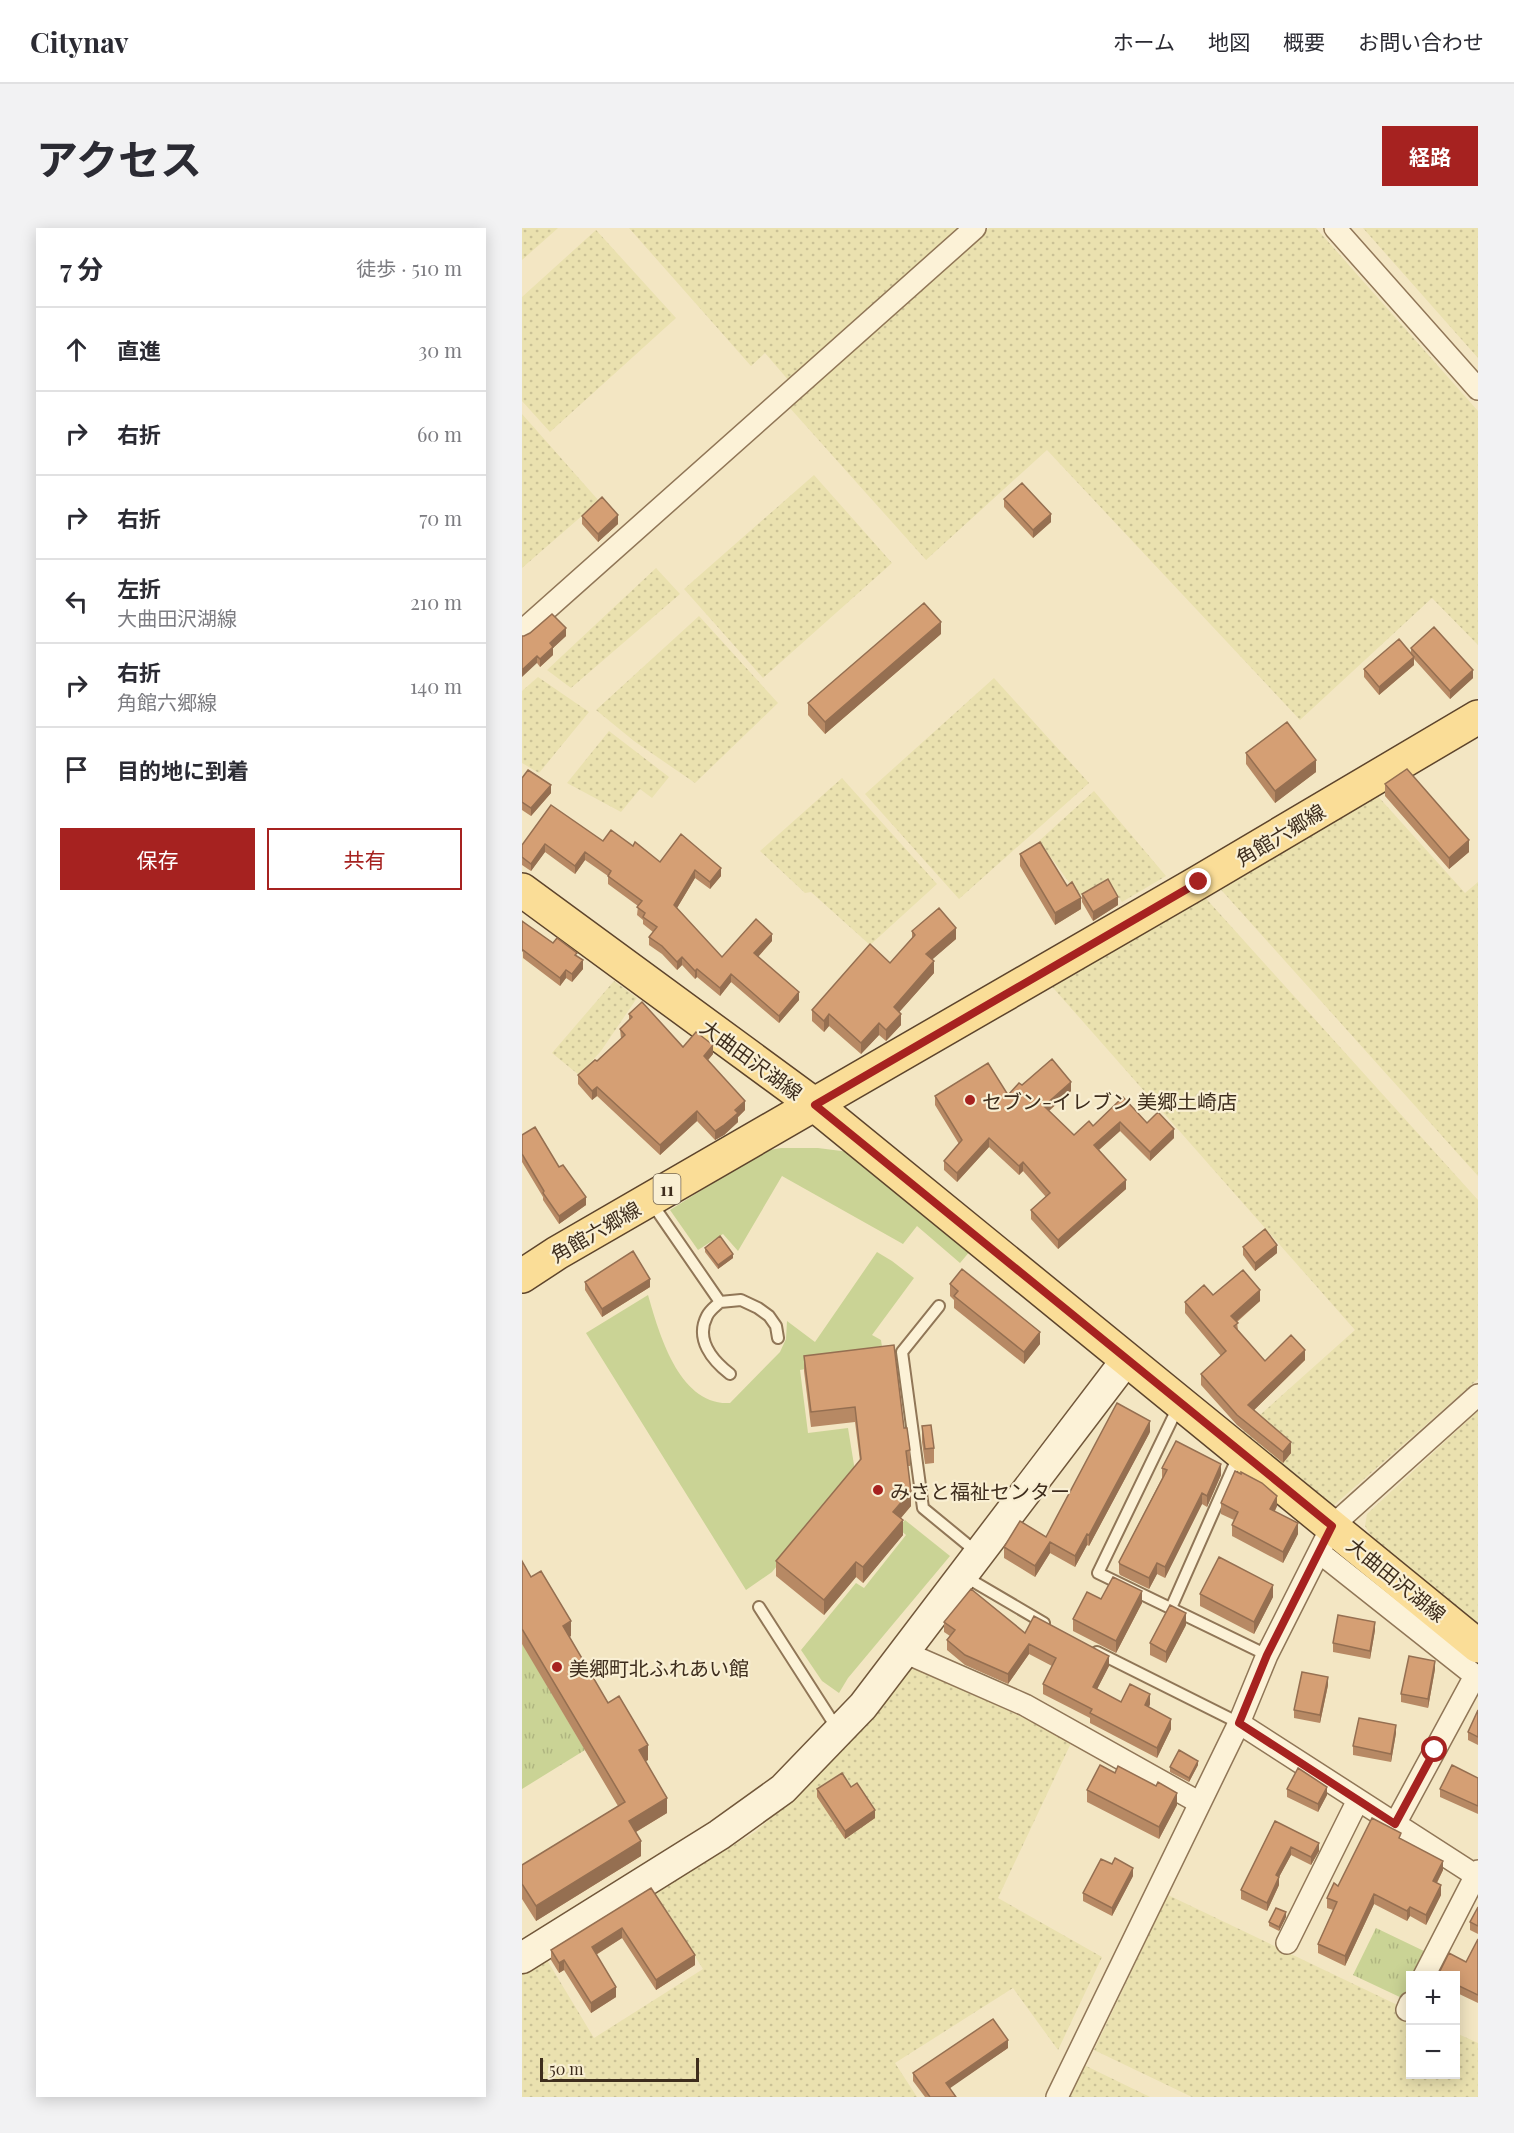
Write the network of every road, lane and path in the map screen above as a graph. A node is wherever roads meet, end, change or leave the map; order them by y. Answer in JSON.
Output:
{"nodes":[{"id":1,"x":975,"y":228,"type":"edge"},
{"id":2,"x":1335,"y":228,"type":"edge"},
{"id":3,"x":1478,"y":389,"type":"edge"},
{"id":4,"x":522,"y":630,"type":"edge"},
{"id":5,"x":1478,"y":717,"type":"edge"},
{"id":6,"x":522,"y":890,"type":"edge"},
{"id":7,"x":815,"y":1105,"type":"junction"},
{"id":8,"x":649,"y":1200,"type":"junction"},
{"id":9,"x":522,"y":1276,"type":"edge"},
{"id":10,"x":720,"y":1302,"type":"junction"},
{"id":11,"x":939,"y":1306,"type":"dead end"},
{"id":12,"x":778,"y":1338,"type":"dead end"},
{"id":13,"x":1127,"y":1359,"type":"junction"},
{"id":14,"x":730,"y":1374,"type":"dead end"},
{"id":15,"x":1478,"y":1395,"type":"edge"},
{"id":16,"x":1180,"y":1402,"type":"junction"},
{"id":17,"x":1240,"y":1451,"type":"junction"},
{"id":18,"x":1326,"y":1539,"type":"junction"},
{"id":19,"x":970,"y":1564,"type":"junction"},
{"id":20,"x":759,"y":1607,"type":"dead end"},
{"id":21,"x":1171,"y":1608,"type":"junction"},
{"id":22,"x":1057,"y":1630,"type":"edge"},
{"id":23,"x":1087,"y":1646,"type":"edge"},
{"id":24,"x":904,"y":1652,"type":"junction"},
{"id":25,"x":1267,"y":1655,"type":"junction"},
{"id":26,"x":1477,"y":1667,"type":"edge"},
{"id":27,"x":1239,"y":1723,"type":"junction"},
{"id":28,"x":838,"y":1731,"type":"junction"},
{"id":29,"x":1358,"y":1800,"type":"junction"},
{"id":30,"x":1200,"y":1803,"type":"junction"},
{"id":31,"x":1395,"y":1824,"type":"junction"},
{"id":32,"x":1477,"y":1874,"type":"edge"},
{"id":33,"x":1287,"y":1943,"type":"dead end"},
{"id":34,"x":522,"y":1958,"type":"edge"},
{"id":35,"x":1427,"y":1971,"type":"edge"},
{"id":36,"x":1057,"y":2097,"type":"edge"}],
"edges":[{"from":1,"to":4,"type":"street"},
{"from":2,"to":3,"type":"street"},
{"from":5,"to":7,"type":"main road","name":"角館六郷線","number":"11"},
{"from":6,"to":7,"type":"main road","name":"大曲田沢湖線"},
{"from":7,"to":8,"type":"main road","name":"角館六郷線","number":"11"},
{"from":7,"to":13,"type":"main road","name":"大曲田沢湖線"},
{"from":8,"to":9,"type":"main road","name":"角館六郷線","number":"11"},
{"from":8,"to":10,"type":"lane"},
{"from":10,"to":12,"type":"lane"},
{"from":10,"to":14,"type":"lane"},
{"from":11,"to":19,"type":"lane"},
{"from":13,"to":16,"type":"main road","name":"大曲田沢湖線"},
{"from":13,"to":19,"type":"street"},
{"from":15,"to":18,"type":"street"},
{"from":16,"to":17,"type":"main road","name":"大曲田沢湖線"},
{"from":16,"to":21,"type":"lane"},
{"from":17,"to":18,"type":"main road","name":"大曲田沢湖線"},
{"from":17,"to":21,"type":"lane"},
{"from":18,"to":25,"type":"street"},
{"from":18,"to":26,"type":"main road","name":"大曲田沢湖線"},
{"from":19,"to":22,"type":"lane"},
{"from":19,"to":24,"type":"street"},
{"from":20,"to":28,"type":"lane"},
{"from":21,"to":25,"type":"lane"},
{"from":23,"to":27,"type":"lane"},
{"from":24,"to":28,"type":"street"},
{"from":24,"to":30,"type":"street"},
{"from":25,"to":27,"type":"street"},
{"from":26,"to":31,"type":"street"},
{"from":27,"to":29,"type":"street"},
{"from":27,"to":30,"type":"street"},
{"from":28,"to":34,"type":"street"},
{"from":29,"to":31,"type":"street"},
{"from":29,"to":33,"type":"street"},
{"from":30,"to":36,"type":"street"},
{"from":31,"to":32,"type":"street"},
{"from":32,"to":35,"type":"street"}]}
